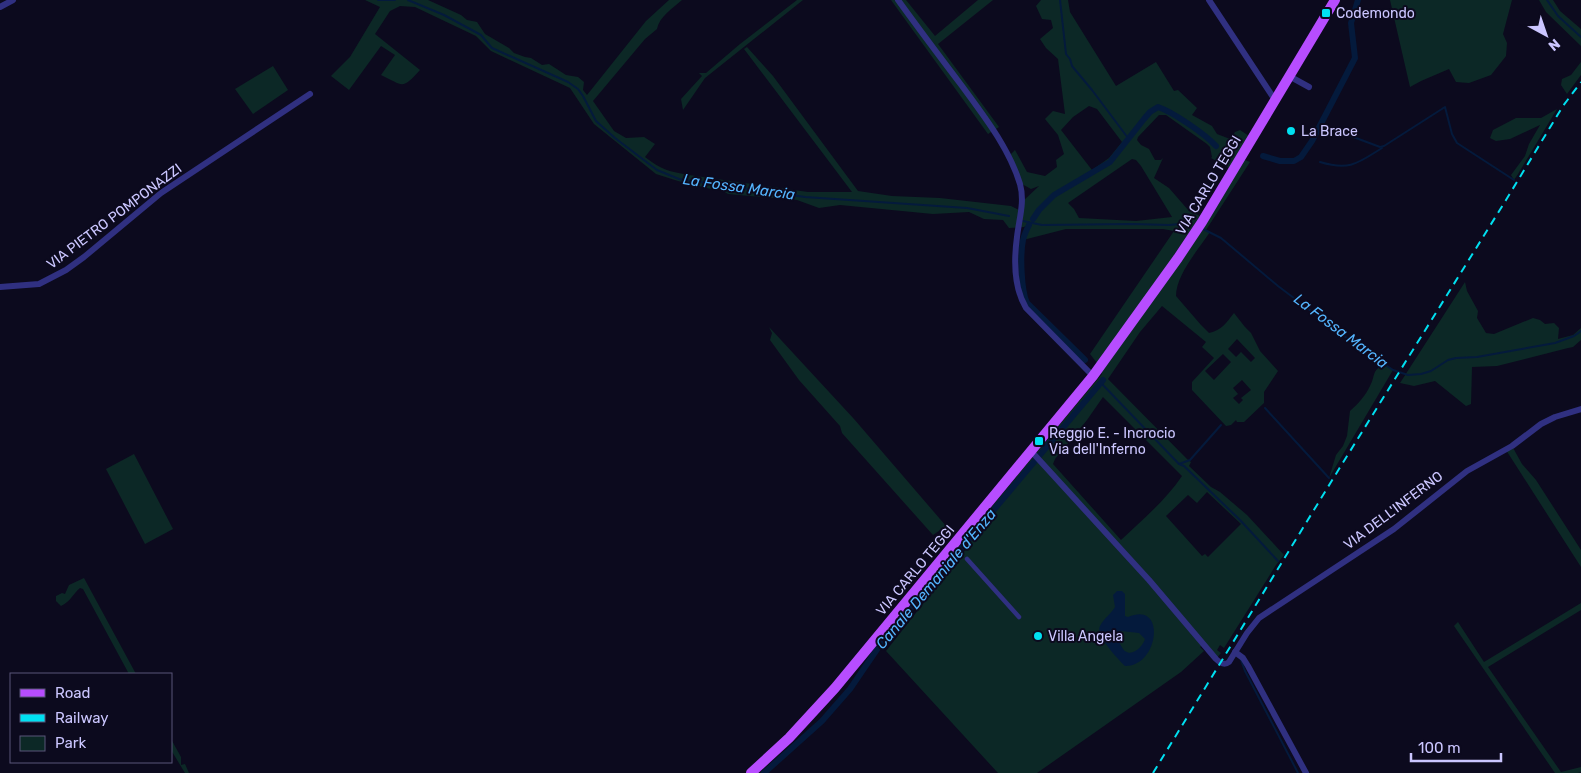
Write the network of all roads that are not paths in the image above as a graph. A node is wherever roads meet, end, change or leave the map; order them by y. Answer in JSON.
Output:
{"nodes":[{"id":1,"x":13,"y":0,"type":"edge"},
{"id":2,"x":898,"y":0,"type":"edge"},
{"id":3,"x":1209,"y":0,"type":"edge"},
{"id":4,"x":1335,"y":0,"type":"edge"},
{"id":5,"x":0,"y":7,"type":"edge"},
{"id":6,"x":1290,"y":76,"type":"junction"},
{"id":7,"x":1309,"y":87,"type":"dead end"},
{"id":8,"x":310,"y":94,"type":"dead end"},
{"id":9,"x":1274,"y":100,"type":"junction"},
{"id":10,"x":0,"y":287,"type":"edge"},
{"id":11,"x":1093,"y":376,"type":"junction"},
{"id":12,"x":1581,"y":409,"type":"edge"},
{"id":13,"x":1034,"y":453,"type":"junction"},
{"id":14,"x":967,"y":559,"type":"dead end"},
{"id":15,"x":1020,"y":617,"type":"dead end"},
{"id":16,"x":1235,"y":652,"type":"junction"},
{"id":17,"x":751,"y":773,"type":"edge"},
{"id":18,"x":1306,"y":773,"type":"edge"}],
"edges":[{"from":1,"to":5,"type":"street"},
{"from":2,"to":11,"type":"street"},
{"from":3,"to":9,"type":"street"},
{"from":4,"to":6,"type":"main road","name":"VIA CARLO TEGGI"},
{"from":6,"to":7,"type":"street"},
{"from":6,"to":9,"type":"main road","name":"VIA CARLO TEGGI"},
{"from":8,"to":10,"type":"street","name":"VIA PIETRO POMPONAZZI"},
{"from":9,"to":11,"type":"main road","name":"VIA CARLO TEGGI"},
{"from":11,"to":13,"type":"main road","name":"VIA CARLO TEGGI"},
{"from":12,"to":16,"type":"street","name":"VIA DELL'INFERNO"},
{"from":13,"to":16,"type":"street"},
{"from":13,"to":17,"type":"main road","name":"VIA CARLO TEGGI"},
{"from":14,"to":15,"type":"street"},
{"from":16,"to":18,"type":"street"}]}
